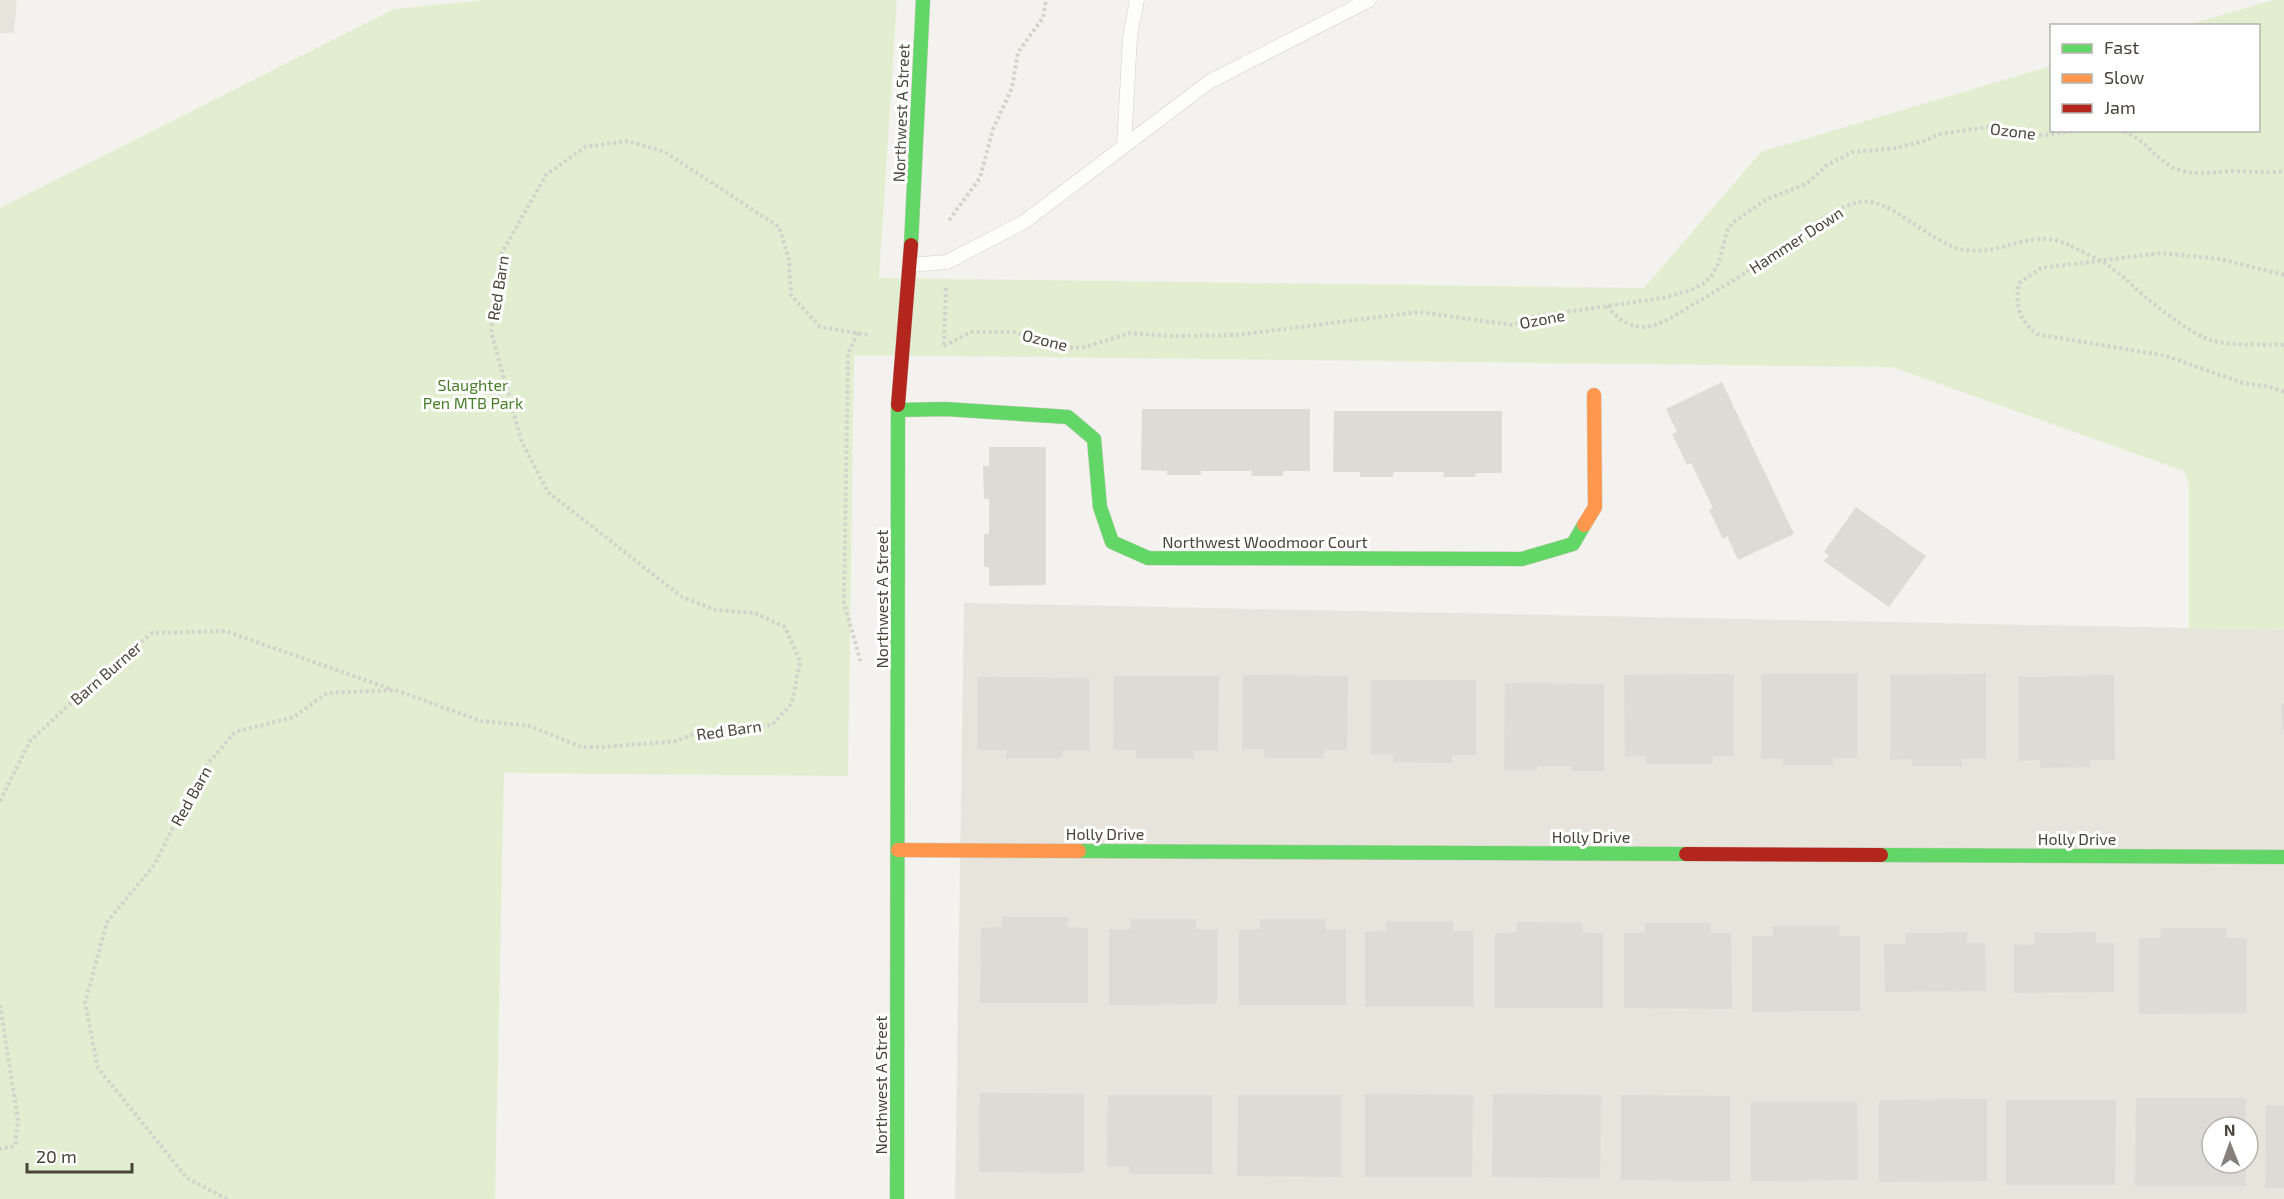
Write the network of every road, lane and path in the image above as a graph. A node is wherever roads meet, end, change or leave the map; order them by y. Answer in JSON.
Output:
{"nodes":[{"id":1,"x":923,"y":0,"type":"edge"},
{"id":2,"x":1046,"y":0,"type":"edge"},
{"id":3,"x":1137,"y":0,"type":"edge"},
{"id":4,"x":1369,"y":0,"type":"edge"},
{"id":5,"x":2066,"y":132,"type":"edge"},
{"id":6,"x":2128,"y":132,"type":"edge"},
{"id":7,"x":1124,"y":146,"type":"junction"},
{"id":8,"x":2284,"y":171,"type":"edge"},
{"id":9,"x":948,"y":221,"type":"dead end"},
{"id":10,"x":909,"y":265,"type":"junction"},
{"id":11,"x":2284,"y":275,"type":"edge"},
{"id":12,"x":1606,"y":305,"type":"junction"},
{"id":13,"x":946,"y":306,"type":"dead end"},
{"id":14,"x":2284,"y":345,"type":"edge"},
{"id":15,"x":2284,"y":392,"type":"edge"},
{"id":16,"x":1593,"y":395,"type":"dead end"},
{"id":17,"x":898,"y":410,"type":"junction"},
{"id":18,"x":862,"y":669,"type":"dead end"},
{"id":19,"x":395,"y":690,"type":"junction"},
{"id":20,"x":0,"y":801,"type":"edge"},
{"id":21,"x":898,"y":850,"type":"junction"},
{"id":22,"x":2284,"y":857,"type":"edge"},
{"id":23,"x":0,"y":1005,"type":"edge"},
{"id":24,"x":0,"y":1149,"type":"edge"},
{"id":25,"x":227,"y":1199,"type":"edge"},
{"id":26,"x":897,"y":1199,"type":"edge"}],
"edges":[{"from":1,"to":10,"type":"street","name":"Northwest A Street"},
{"from":2,"to":9,"type":"path"},
{"from":3,"to":7,"type":"lane"},
{"from":4,"to":7,"type":"lane"},
{"from":5,"to":12,"type":"path","name":"Ozone"},
{"from":6,"to":8,"type":"path"},
{"from":7,"to":10,"type":"lane"},
{"from":10,"to":17,"type":"street","name":"Northwest A Street"},
{"from":11,"to":15,"type":"path"},
{"from":12,"to":13,"type":"path","name":"Ozone"},
{"from":12,"to":14,"type":"path","name":"Hammer Down","bridge":true},
{"from":16,"to":17,"type":"street","name":"Northwest Woodmoor Court"},
{"from":17,"to":21,"type":"street","name":"Northwest A Street"},
{"from":18,"to":19,"type":"path","name":"Red Barn"},
{"from":19,"to":20,"type":"path","name":"Barn Burner"},
{"from":19,"to":25,"type":"path","name":"Red Barn"},
{"from":21,"to":22,"type":"street","name":"Holly Drive"},
{"from":21,"to":26,"type":"street","name":"Northwest A Street"},
{"from":23,"to":24,"type":"path"}]}
